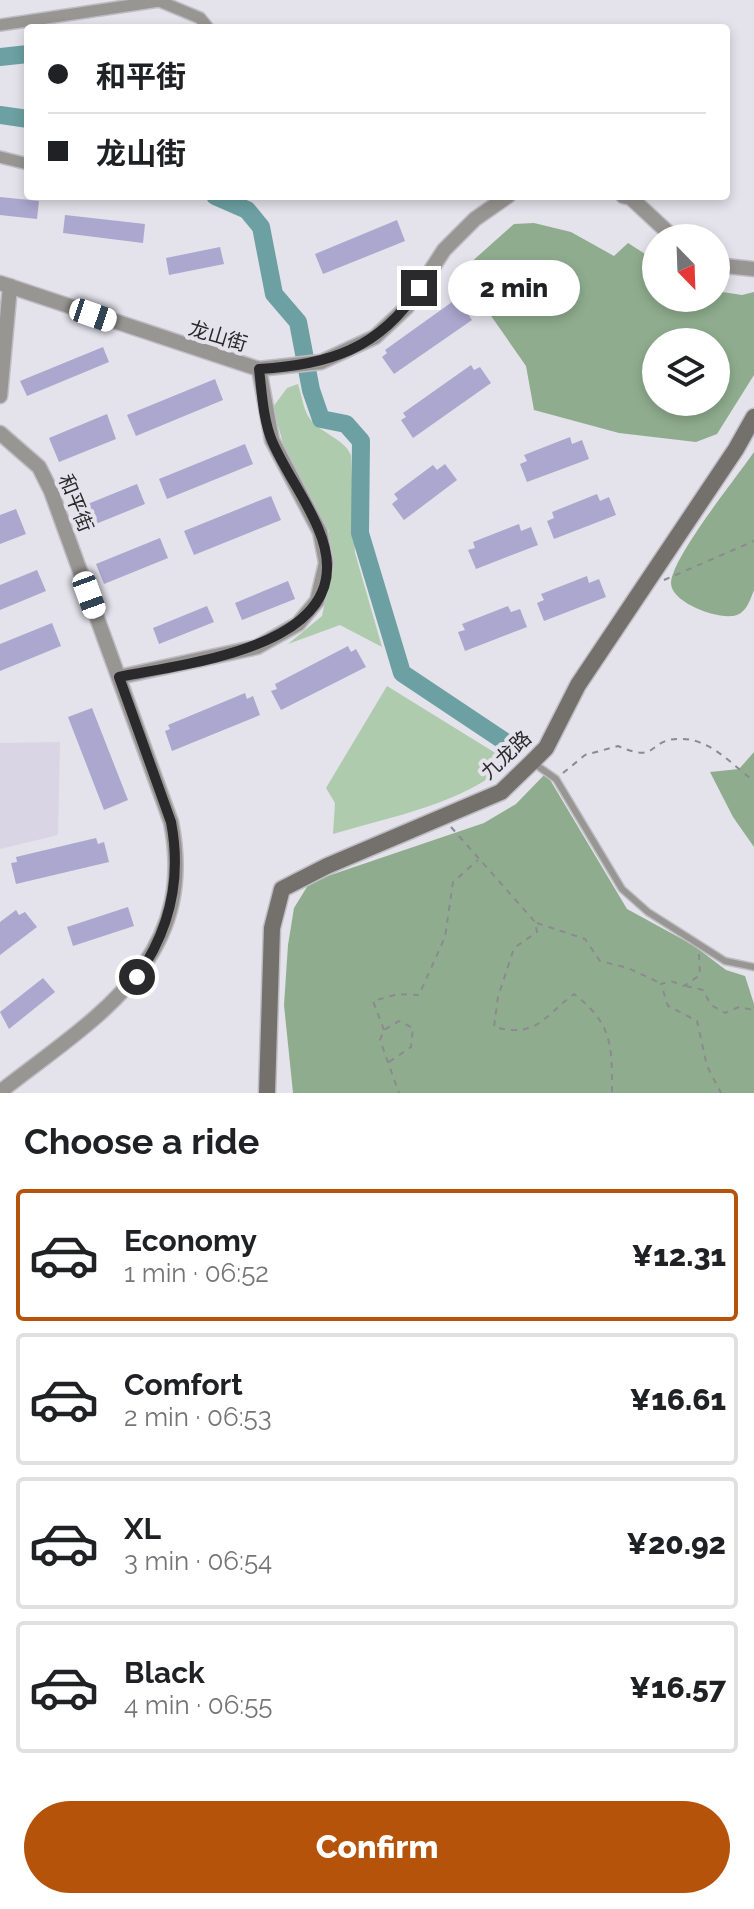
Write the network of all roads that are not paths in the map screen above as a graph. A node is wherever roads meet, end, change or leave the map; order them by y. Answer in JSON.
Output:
{"nodes":[{"id":1,"x":205,"y":24,"type":"edge"},
{"id":2,"x":0,"y":25,"type":"edge"},
{"id":3,"x":0,"y":157,"type":"edge"},
{"id":4,"x":24,"y":163,"type":"edge"},
{"id":5,"x":502,"y":200,"type":"edge"},
{"id":6,"x":633,"y":200,"type":"edge"},
{"id":7,"x":659,"y":224,"type":"edge"},
{"id":8,"x":730,"y":266,"type":"edge"},
{"id":9,"x":754,"y":269,"type":"edge"},
{"id":10,"x":5,"y":285,"type":"edge"},
{"id":11,"x":259,"y":369,"type":"junction"},
{"id":12,"x":0,"y":396,"type":"edge"},
{"id":13,"x":754,"y":417,"type":"edge"},
{"id":14,"x":0,"y":433,"type":"edge"},
{"id":15,"x":119,"y":677,"type":"junction"},
{"id":16,"x":532,"y":762,"type":"junction"},
{"id":17,"x":754,"y":967,"type":"edge"},
{"id":18,"x":0,"y":1092,"type":"edge"},
{"id":19,"x":267,"y":1093,"type":"edge"}],
"edges":[{"from":1,"to":2,"type":"street"},
{"from":3,"to":4,"type":"street"},
{"from":5,"to":11,"type":"street","name":"龙山街"},
{"from":6,"to":7,"type":"street"},
{"from":8,"to":9,"type":"street"},
{"from":10,"to":11,"type":"street","name":"龙山街"},
{"from":10,"to":12,"type":"street"},
{"from":11,"to":15,"type":"street"},
{"from":13,"to":16,"type":"main road","name":"九龙路"},
{"from":14,"to":15,"type":"street","name":"和平街"},
{"from":15,"to":18,"type":"street","name":"和平街"},
{"from":16,"to":17,"type":"lane"},
{"from":16,"to":19,"type":"main road","name":"九龙路"}]}
